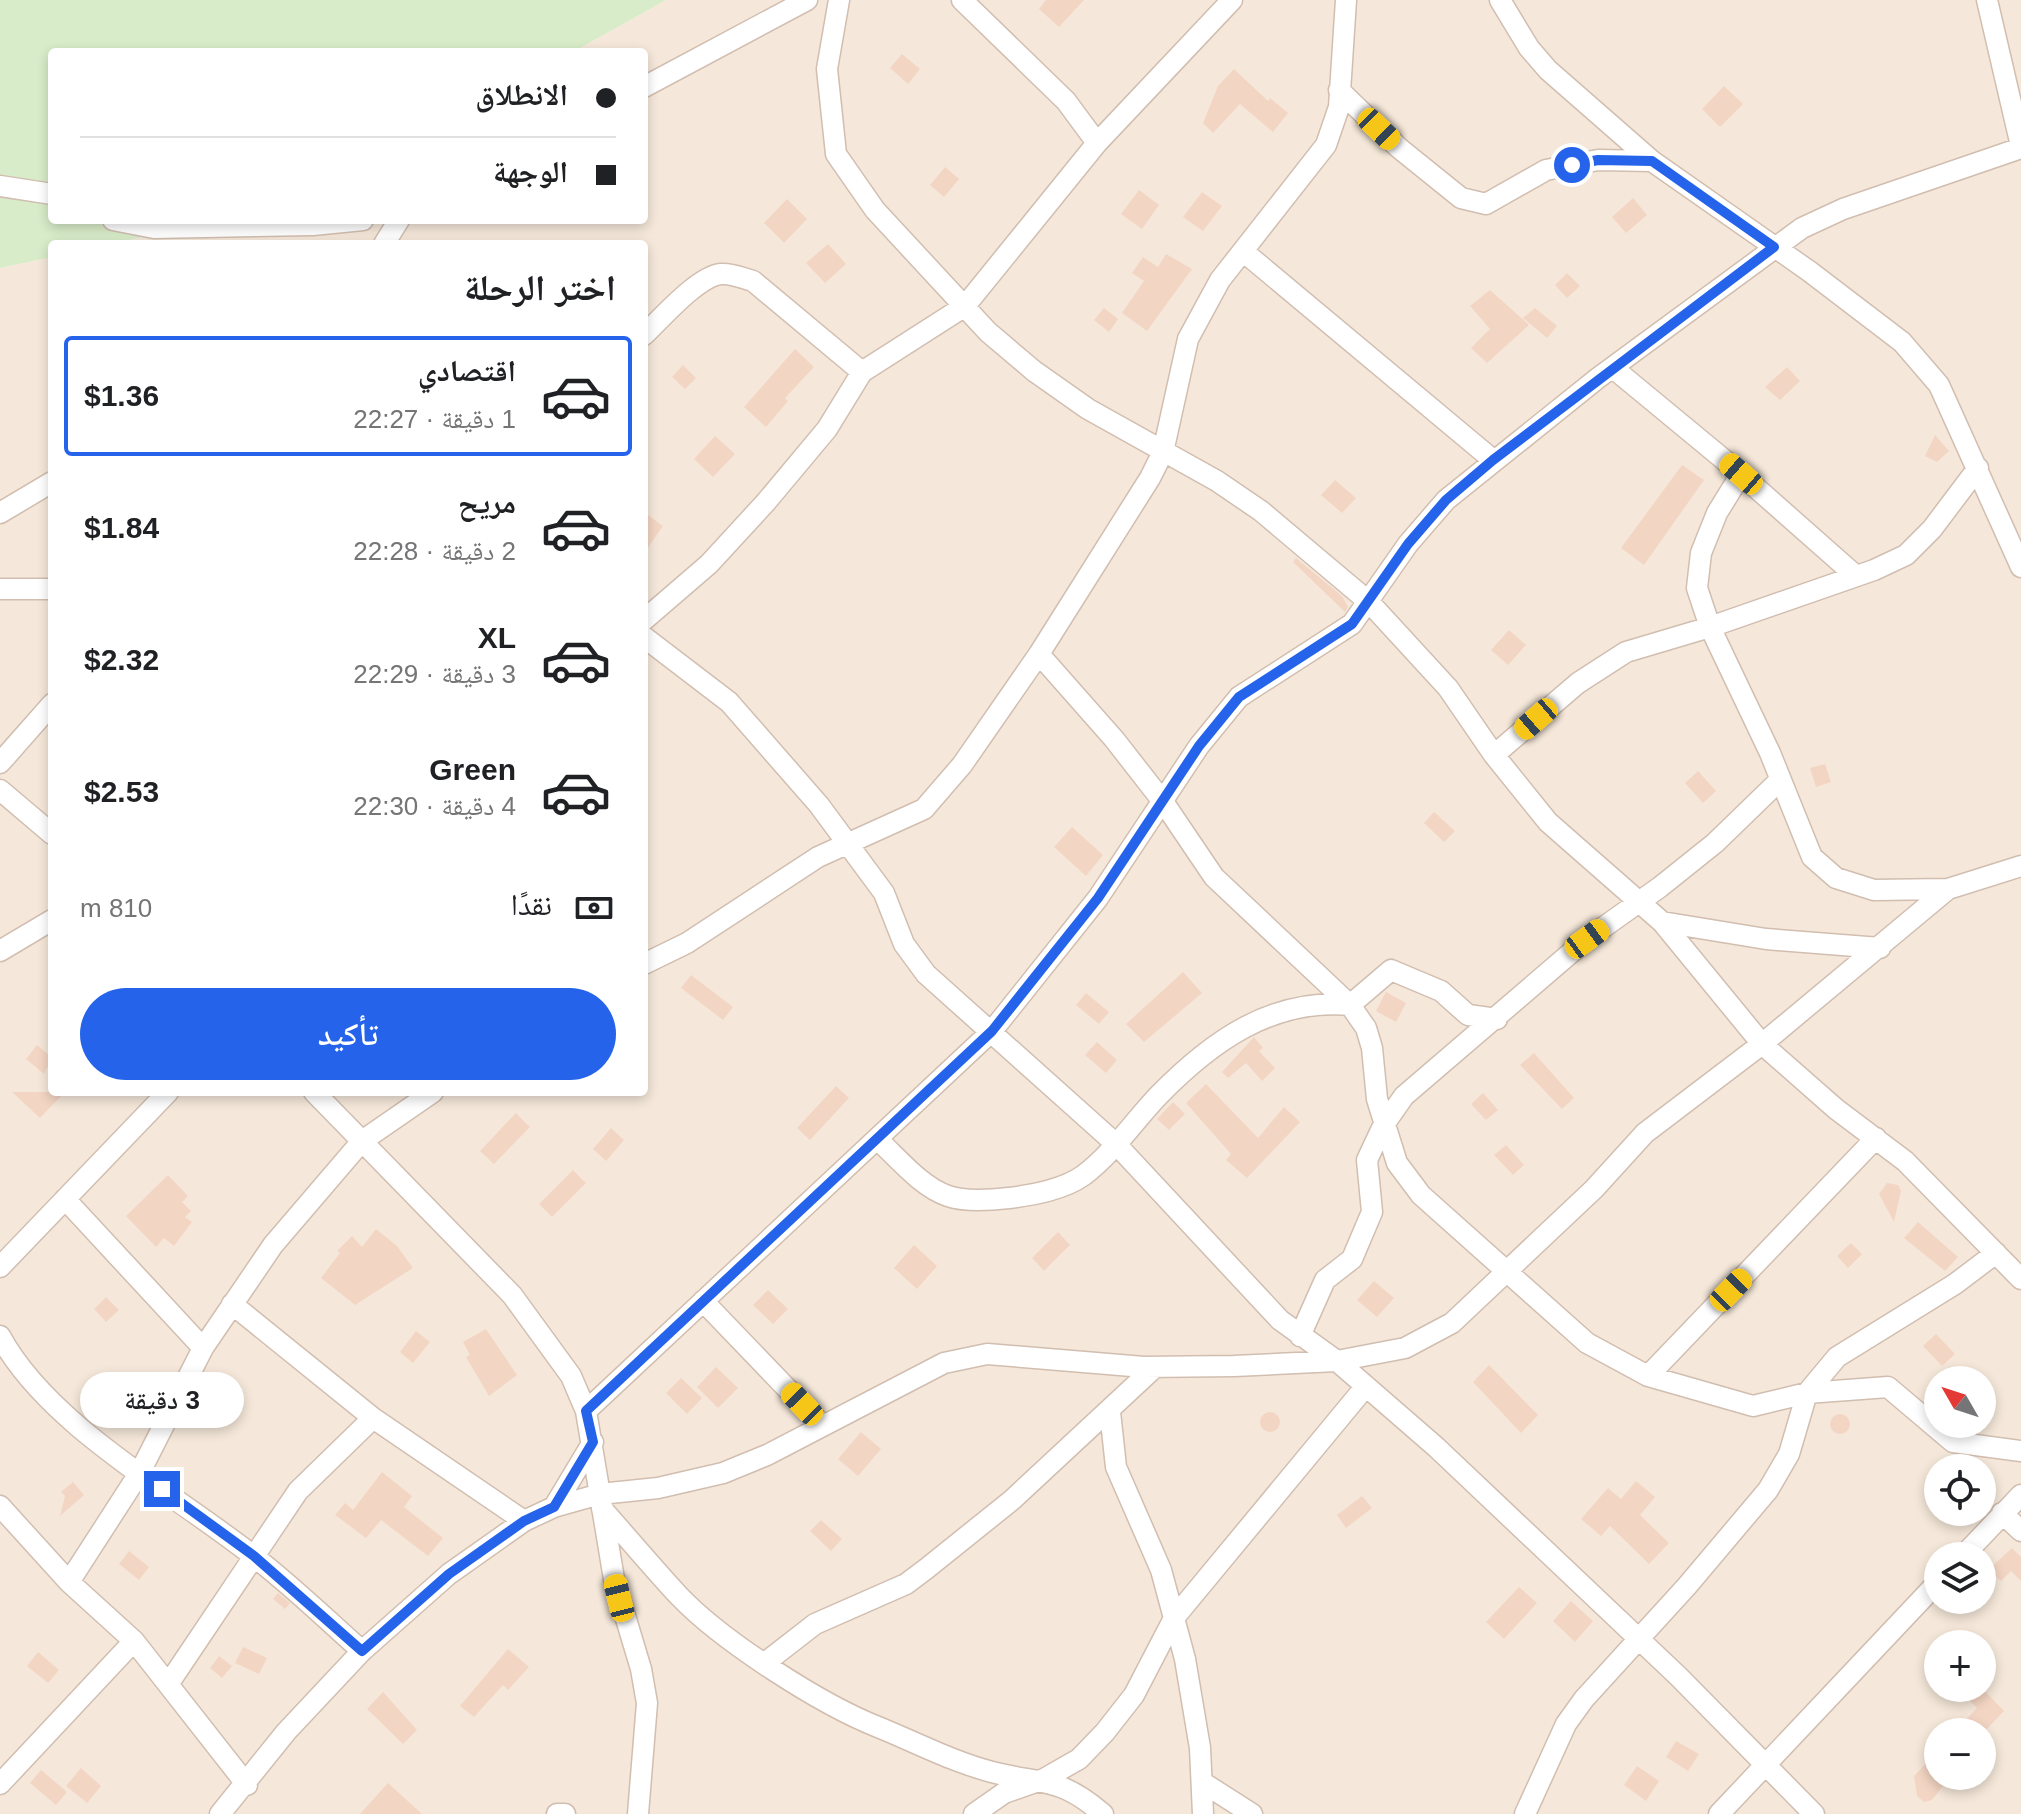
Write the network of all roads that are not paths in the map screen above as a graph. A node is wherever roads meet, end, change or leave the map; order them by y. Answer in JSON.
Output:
{"nodes":[{"id":1,"x":807,"y":0,"type":"edge"},
{"id":2,"x":839,"y":0,"type":"edge"},
{"id":3,"x":962,"y":0,"type":"edge"},
{"id":4,"x":1232,"y":0,"type":"edge"},
{"id":5,"x":1346,"y":0,"type":"edge"},
{"id":6,"x":1500,"y":0,"type":"edge"},
{"id":7,"x":1987,"y":0,"type":"edge"},
{"id":8,"x":648,"y":85,"type":"edge"},
{"id":9,"x":1339,"y":90,"type":"junction"},
{"id":10,"x":1097,"y":143,"type":"junction"},
{"id":11,"x":2021,"y":147,"type":"edge"},
{"id":12,"x":1652,"y":161,"type":"junction"},
{"id":13,"x":0,"y":186,"type":"edge"},
{"id":14,"x":48,"y":193,"type":"edge"},
{"id":15,"x":134,"y":224,"type":"edge"},
{"id":16,"x":323,"y":224,"type":"edge"},
{"id":17,"x":1774,"y":247,"type":"junction"},
{"id":18,"x":1244,"y":252,"type":"junction"},
{"id":19,"x":965,"y":306,"type":"junction"},
{"id":20,"x":648,"y":331,"type":"edge"},
{"id":21,"x":1613,"y":368,"type":"junction"},
{"id":22,"x":862,"y":372,"type":"junction"},
{"id":23,"x":1163,"y":452,"type":"junction"},
{"id":24,"x":1493,"y":460,"type":"junction"},
{"id":25,"x":1978,"y":468,"type":"junction"},
{"id":26,"x":1741,"y":474,"type":"junction"},
{"id":27,"x":48,"y":484,"type":"edge"},
{"id":28,"x":0,"y":513,"type":"edge"},
{"id":29,"x":2021,"y":567,"type":"edge"},
{"id":30,"x":1856,"y":576,"type":"junction"},
{"id":31,"x":0,"y":589,"type":"edge"},
{"id":32,"x":48,"y":589,"type":"edge"},
{"id":33,"x":1369,"y":602,"type":"junction"},
{"id":34,"x":648,"y":617,"type":"edge"},
{"id":35,"x":1710,"y":627,"type":"junction"},
{"id":36,"x":648,"y":640,"type":"edge"},
{"id":37,"x":1039,"y":654,"type":"junction"},
{"id":38,"x":48,"y":709,"type":"edge"},
{"id":39,"x":1494,"y":755,"type":"junction"},
{"id":40,"x":0,"y":763,"type":"edge"},
{"id":41,"x":1780,"y":780,"type":"junction"},
{"id":42,"x":0,"y":790,"type":"edge"},
{"id":43,"x":1164,"y":803,"type":"junction"},
{"id":44,"x":48,"y":831,"type":"edge"},
{"id":45,"x":849,"y":843,"type":"junction"},
{"id":46,"x":2021,"y":866,"type":"edge"},
{"id":47,"x":1948,"y":889,"type":"junction"},
{"id":48,"x":1638,"y":901,"type":"junction"},
{"id":49,"x":48,"y":922,"type":"edge"},
{"id":50,"x":1662,"y":922,"type":"junction"},
{"id":51,"x":1880,"y":948,"type":"junction"},
{"id":52,"x":0,"y":951,"type":"edge"},
{"id":53,"x":648,"y":962,"type":"edge"},
{"id":54,"x":1350,"y":1005,"type":"junction"},
{"id":55,"x":1497,"y":1019,"type":"junction"},
{"id":56,"x":992,"y":1031,"type":"junction"},
{"id":57,"x":1762,"y":1044,"type":"junction"},
{"id":58,"x":164,"y":1096,"type":"edge"},
{"id":59,"x":318,"y":1096,"type":"edge"},
{"id":60,"x":427,"y":1096,"type":"edge"},
{"id":61,"x":1383,"y":1126,"type":"junction"},
{"id":62,"x":1876,"y":1138,"type":"junction"},
{"id":63,"x":877,"y":1139,"type":"junction"},
{"id":64,"x":362,"y":1141,"type":"junction"},
{"id":65,"x":1116,"y":1144,"type":"junction"},
{"id":66,"x":65,"y":1199,"type":"junction"},
{"id":67,"x":1996,"y":1253,"type":"junction"},
{"id":68,"x":0,"y":1267,"type":"edge"},
{"id":69,"x":1507,"y":1270,"type":"junction"},
{"id":70,"x":2021,"y":1279,"type":"edge"},
{"id":71,"x":703,"y":1301,"type":"junction"},
{"id":72,"x":232,"y":1304,"type":"junction"},
{"id":73,"x":0,"y":1336,"type":"edge"},
{"id":74,"x":1300,"y":1336,"type":"junction"},
{"id":75,"x":203,"y":1348,"type":"junction"},
{"id":76,"x":1337,"y":1361,"type":"junction"},
{"id":77,"x":1155,"y":1367,"type":"junction"},
{"id":78,"x":1648,"y":1376,"type":"junction"},
{"id":79,"x":1366,"y":1386,"type":"junction"},
{"id":80,"x":1807,"y":1393,"type":"junction"},
{"id":81,"x":586,"y":1411,"type":"junction"},
{"id":82,"x":1110,"y":1412,"type":"junction"},
{"id":83,"x":373,"y":1418,"type":"junction"},
{"id":84,"x":822,"y":1425,"type":"junction"},
{"id":85,"x":593,"y":1442,"type":"junction"},
{"id":86,"x":2021,"y":1451,"type":"edge"},
{"id":87,"x":140,"y":1472,"type":"junction"},
{"id":88,"x":2021,"y":1495,"type":"edge"},
{"id":89,"x":601,"y":1502,"type":"junction"},
{"id":90,"x":0,"y":1506,"type":"edge"},
{"id":91,"x":554,"y":1507,"type":"junction"},
{"id":92,"x":2002,"y":1513,"type":"junction"},
{"id":93,"x":524,"y":1521,"type":"junction"},
{"id":94,"x":2021,"y":1531,"type":"edge"},
{"id":95,"x":1976,"y":1542,"type":"edge"},
{"id":96,"x":254,"y":1556,"type":"junction"},
{"id":97,"x":69,"y":1582,"type":"junction"},
{"id":98,"x":1924,"y":1597,"type":"edge"},
{"id":99,"x":1174,"y":1618,"type":"junction"},
{"id":100,"x":1638,"y":1639,"type":"junction"},
{"id":101,"x":134,"y":1641,"type":"junction"},
{"id":102,"x":362,"y":1651,"type":"junction"},
{"id":103,"x":766,"y":1662,"type":"junction"},
{"id":104,"x":169,"y":1683,"type":"junction"},
{"id":105,"x":1766,"y":1765,"type":"junction"},
{"id":106,"x":1044,"y":1779,"type":"junction"},
{"id":107,"x":1,"y":1780,"type":"edge"},
{"id":108,"x":1202,"y":1782,"type":"junction"},
{"id":109,"x":237,"y":1803,"type":"edge"},
{"id":110,"x":557,"y":1814,"type":"edge"},
{"id":111,"x":565,"y":1814,"type":"edge"},
{"id":112,"x":638,"y":1814,"type":"edge"},
{"id":113,"x":974,"y":1814,"type":"edge"},
{"id":114,"x":1103,"y":1814,"type":"edge"},
{"id":115,"x":1203,"y":1814,"type":"edge"},
{"id":116,"x":1252,"y":1814,"type":"edge"},
{"id":117,"x":1525,"y":1814,"type":"edge"},
{"id":118,"x":1719,"y":1814,"type":"edge"},
{"id":119,"x":1814,"y":1814,"type":"edge"}],
"edges":[{"from":1,"to":8,"type":"street"},
{"from":2,"to":19,"type":"street"},
{"from":3,"to":10,"type":"street"},
{"from":4,"to":10,"type":"street"},
{"from":5,"to":9,"type":"street"},
{"from":6,"to":12,"type":"street"},
{"from":7,"to":11,"type":"street"},
{"from":9,"to":12,"type":"street"},
{"from":9,"to":18,"type":"street"},
{"from":10,"to":19,"type":"street"},
{"from":11,"to":17,"type":"street"},
{"from":12,"to":17,"type":"street"},
{"from":13,"to":14,"type":"street"},
{"from":15,"to":16,"type":"street"},
{"from":17,"to":21,"type":"street"},
{"from":17,"to":25,"type":"street"},
{"from":18,"to":23,"type":"street"},
{"from":18,"to":24,"type":"street"},
{"from":19,"to":22,"type":"street"},
{"from":19,"to":23,"type":"street"},
{"from":20,"to":22,"type":"street"},
{"from":21,"to":24,"type":"street"},
{"from":21,"to":26,"type":"street"},
{"from":22,"to":34,"type":"street"},
{"from":23,"to":33,"type":"street"},
{"from":23,"to":37,"type":"street"},
{"from":24,"to":33,"type":"street"},
{"from":25,"to":29,"type":"street"},
{"from":25,"to":30,"type":"street"},
{"from":26,"to":30,"type":"street"},
{"from":26,"to":35,"type":"street"},
{"from":27,"to":28,"type":"street"},
{"from":30,"to":35,"type":"street"},
{"from":31,"to":32,"type":"street"},
{"from":33,"to":39,"type":"street"},
{"from":33,"to":43,"type":"street"},
{"from":35,"to":39,"type":"street"},
{"from":35,"to":41,"type":"street"},
{"from":36,"to":45,"type":"street"},
{"from":37,"to":43,"type":"street"},
{"from":37,"to":45,"type":"street"},
{"from":38,"to":40,"type":"street"},
{"from":39,"to":48,"type":"street"},
{"from":41,"to":47,"type":"street"},
{"from":41,"to":48,"type":"street"},
{"from":42,"to":44,"type":"street"},
{"from":43,"to":54,"type":"street"},
{"from":43,"to":56,"type":"street"},
{"from":45,"to":53,"type":"street"},
{"from":45,"to":56,"type":"street"},
{"from":46,"to":47,"type":"street"},
{"from":47,"to":51,"type":"street"},
{"from":48,"to":50,"type":"street"},
{"from":48,"to":55,"type":"street"},
{"from":49,"to":52,"type":"street"},
{"from":50,"to":51,"type":"street"},
{"from":50,"to":57,"type":"street"},
{"from":51,"to":57,"type":"street"},
{"from":54,"to":55,"type":"street"},
{"from":54,"to":61,"type":"street"},
{"from":54,"to":65,"type":"street"},
{"from":55,"to":61,"type":"street"},
{"from":56,"to":63,"type":"street"},
{"from":56,"to":65,"type":"street"},
{"from":57,"to":62,"type":"street"},
{"from":57,"to":69,"type":"street"},
{"from":58,"to":66,"type":"street"},
{"from":59,"to":64,"type":"street"},
{"from":60,"to":64,"type":"street"},
{"from":61,"to":69,"type":"street"},
{"from":61,"to":74,"type":"street"},
{"from":62,"to":67,"type":"street"},
{"from":62,"to":78,"type":"street"},
{"from":63,"to":65,"type":"street"},
{"from":63,"to":71,"type":"street"},
{"from":64,"to":72,"type":"street"},
{"from":64,"to":81,"type":"street"},
{"from":65,"to":74,"type":"street"},
{"from":66,"to":68,"type":"street"},
{"from":66,"to":75,"type":"street"},
{"from":67,"to":70,"type":"street"},
{"from":67,"to":80,"type":"street"},
{"from":69,"to":76,"type":"street"},
{"from":69,"to":78,"type":"street"},
{"from":71,"to":81,"type":"street"},
{"from":71,"to":84,"type":"street"},
{"from":72,"to":75,"type":"street"},
{"from":72,"to":83,"type":"street"},
{"from":73,"to":87,"type":"street"},
{"from":74,"to":76,"type":"street"},
{"from":75,"to":87,"type":"street"},
{"from":76,"to":77,"type":"street"},
{"from":76,"to":79,"type":"street"},
{"from":77,"to":82,"type":"street"},
{"from":77,"to":84,"type":"street"},
{"from":78,"to":80,"type":"street"},
{"from":79,"to":99,"type":"street"},
{"from":79,"to":100,"type":"street"},
{"from":80,"to":86,"type":"street"},
{"from":80,"to":100,"type":"street"},
{"from":81,"to":85,"type":"street"},
{"from":82,"to":99,"type":"street"},
{"from":82,"to":103,"type":"street"},
{"from":83,"to":93,"type":"street"},
{"from":83,"to":96,"type":"street"},
{"from":84,"to":89,"type":"street"},
{"from":85,"to":89,"type":"street"},
{"from":85,"to":91,"type":"street"},
{"from":87,"to":96,"type":"street"},
{"from":87,"to":97,"type":"street"},
{"from":88,"to":92,"type":"street"},
{"from":89,"to":91,"type":"street"},
{"from":89,"to":103,"type":"street"},
{"from":89,"to":112,"type":"street"},
{"from":90,"to":97,"type":"street"},
{"from":91,"to":93,"type":"street"},
{"from":92,"to":94,"type":"street"},
{"from":92,"to":95,"type":"street"},
{"from":93,"to":102,"type":"street"},
{"from":96,"to":102,"type":"street"},
{"from":96,"to":104,"type":"street"},
{"from":97,"to":101,"type":"street"},
{"from":98,"to":105,"type":"street"},
{"from":99,"to":106,"type":"street"},
{"from":99,"to":108,"type":"street"},
{"from":100,"to":105,"type":"street"},
{"from":100,"to":117,"type":"street"},
{"from":101,"to":104,"type":"street"},
{"from":101,"to":107,"type":"street"},
{"from":102,"to":109,"type":"street"},
{"from":103,"to":106,"type":"street"},
{"from":104,"to":109,"type":"street"},
{"from":105,"to":118,"type":"street"},
{"from":105,"to":119,"type":"street"},
{"from":106,"to":113,"type":"street"},
{"from":106,"to":114,"type":"street"},
{"from":108,"to":115,"type":"street"},
{"from":108,"to":116,"type":"street"},
{"from":110,"to":111,"type":"street"}]}
